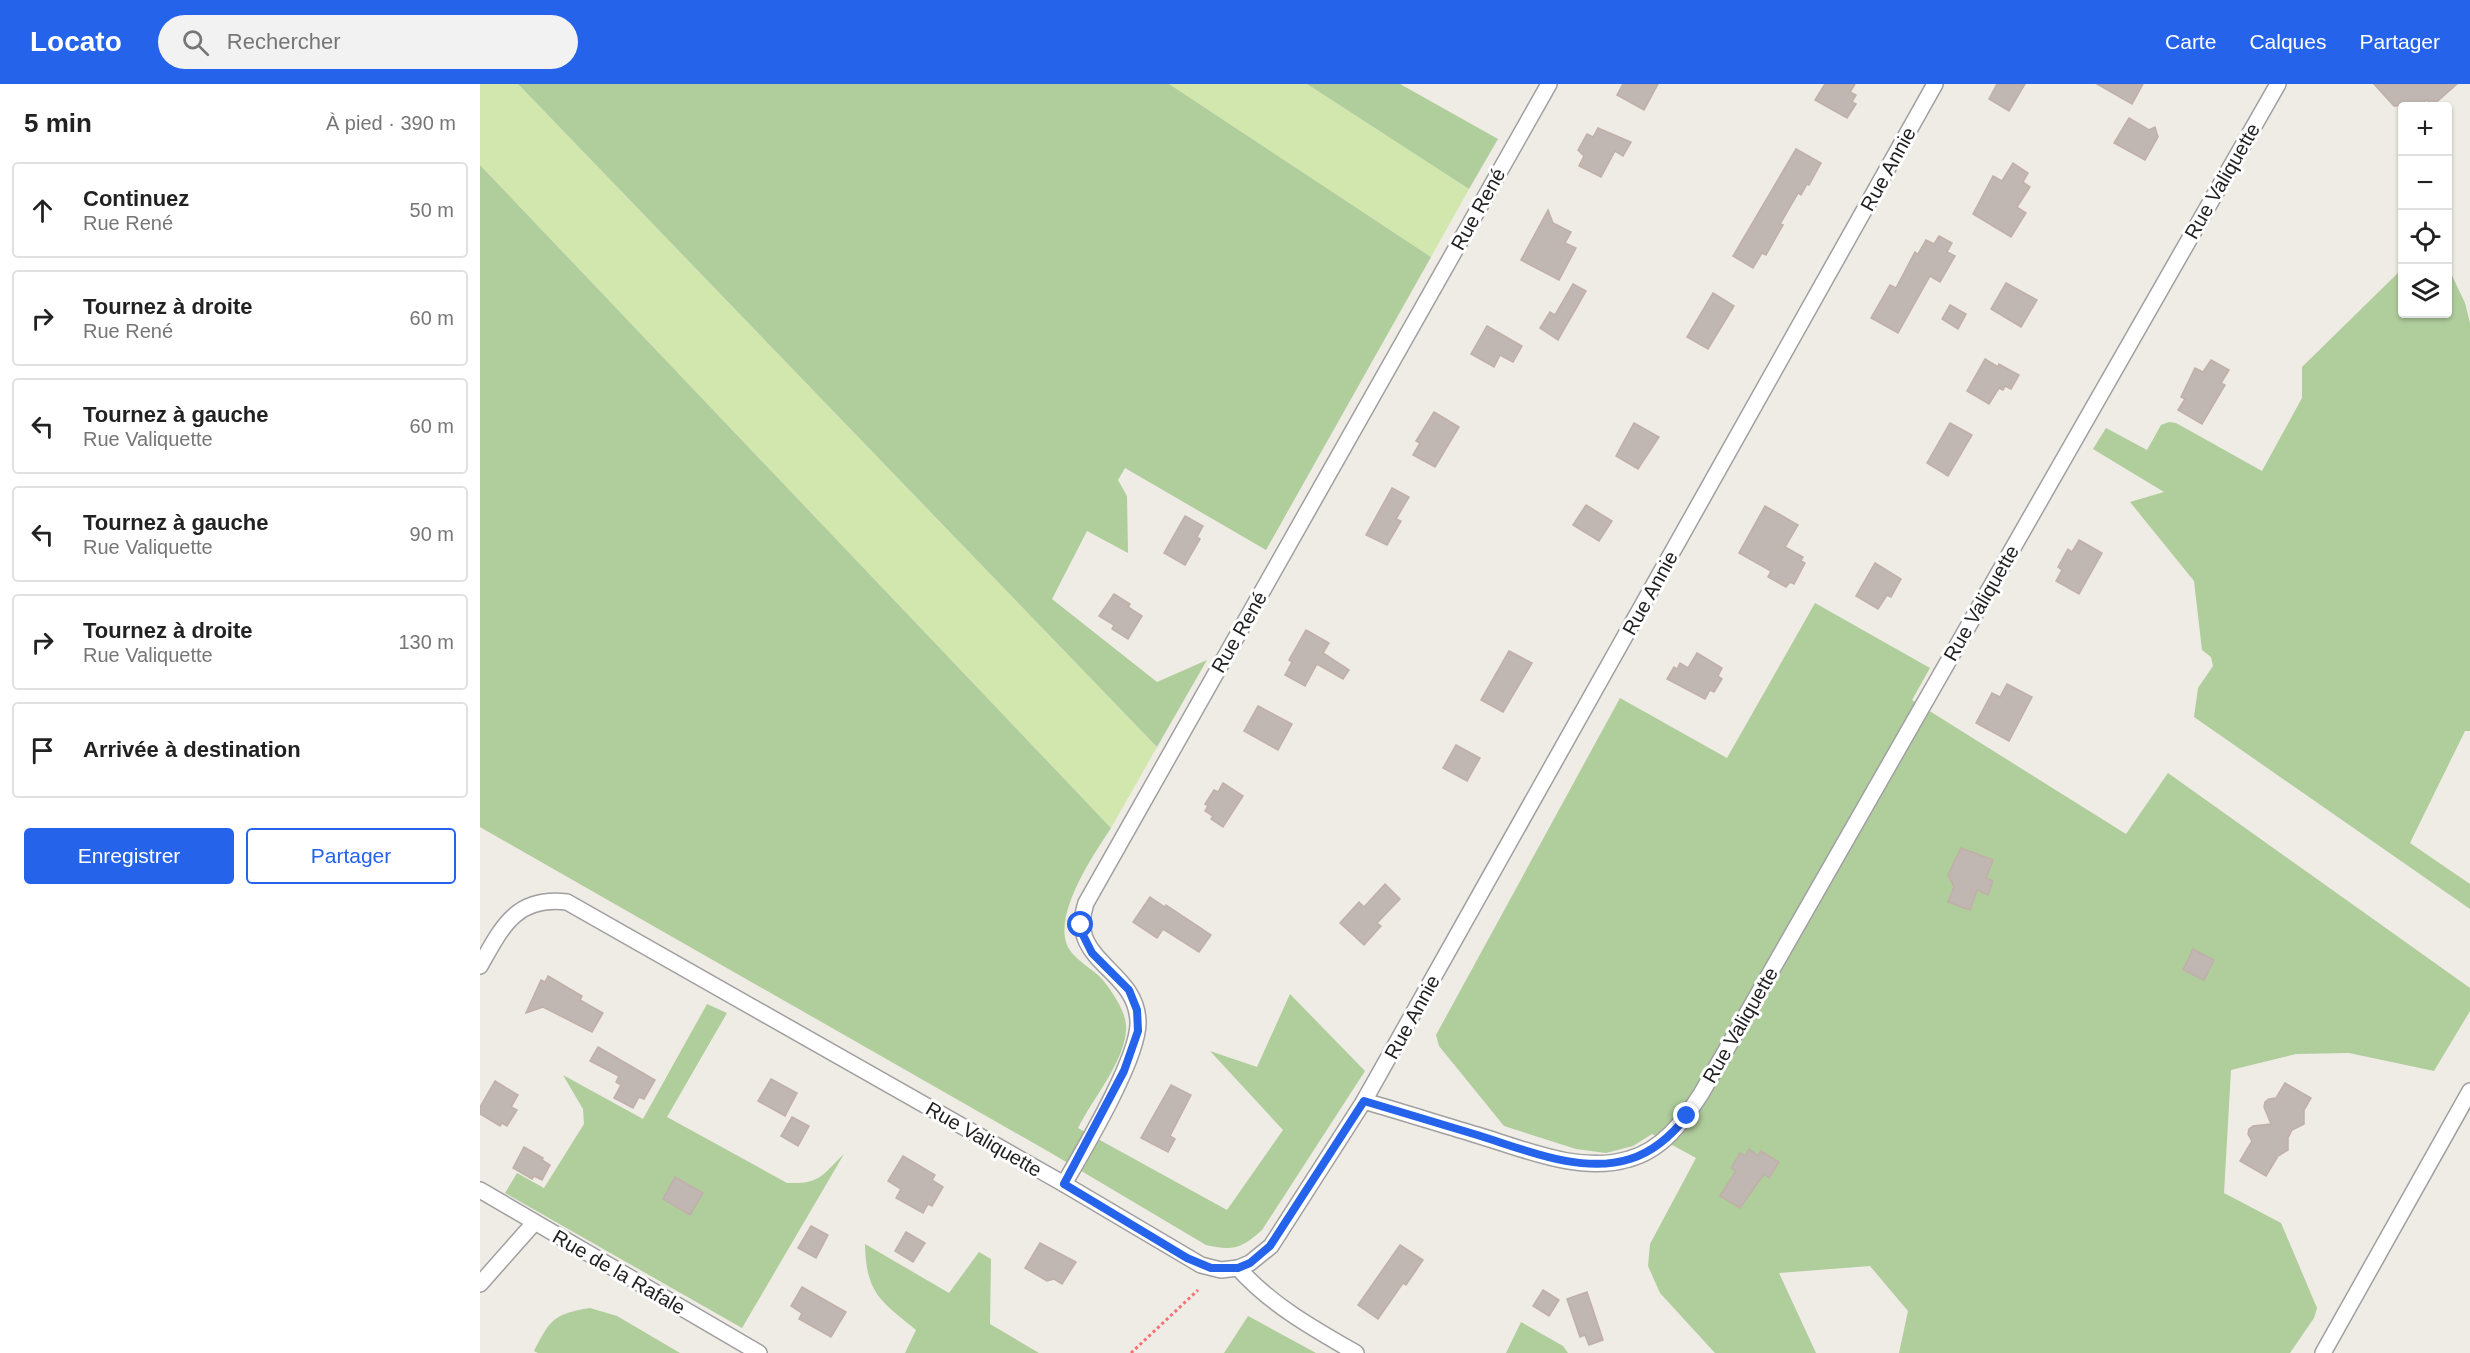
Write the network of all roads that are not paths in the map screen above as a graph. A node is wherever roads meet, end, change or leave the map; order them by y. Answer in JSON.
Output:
{"nodes":[{"id":1,"x":1549,"y":84,"type":"edge"},
{"id":2,"x":1935,"y":84,"type":"edge"},
{"id":3,"x":2278,"y":84,"type":"edge"},
{"id":4,"x":480,"y":966,"type":"edge"},
{"id":5,"x":2470,"y":1091,"type":"edge"},
{"id":6,"x":1364,"y":1101,"type":"junction"},
{"id":7,"x":1064,"y":1184,"type":"junction"},
{"id":8,"x":480,"y":1191,"type":"edge"},
{"id":9,"x":534,"y":1223,"type":"junction"},
{"id":10,"x":1238,"y":1268,"type":"junction"},
{"id":11,"x":480,"y":1284,"type":"edge"},
{"id":12,"x":759,"y":1353,"type":"edge"},
{"id":13,"x":1356,"y":1353,"type":"edge"},
{"id":14,"x":2323,"y":1353,"type":"edge"}],
"edges":[{"from":1,"to":7,"type":"street","name":"Rue René"},
{"from":2,"to":6,"type":"street","name":"Rue Annie"},
{"from":3,"to":6,"type":"street","name":"Rue Valiquette"},
{"from":4,"to":7,"type":"street","name":"Rue Valiquette"},
{"from":5,"to":14,"type":"street"},
{"from":6,"to":10,"type":"street"},
{"from":7,"to":10,"type":"street","name":"Rue Valiquette"},
{"from":8,"to":9,"type":"street","name":"Rue de la Rafale"},
{"from":9,"to":11,"type":"street"},
{"from":9,"to":12,"type":"street","name":"Rue de la Rafale"},
{"from":10,"to":13,"type":"street"}]}
